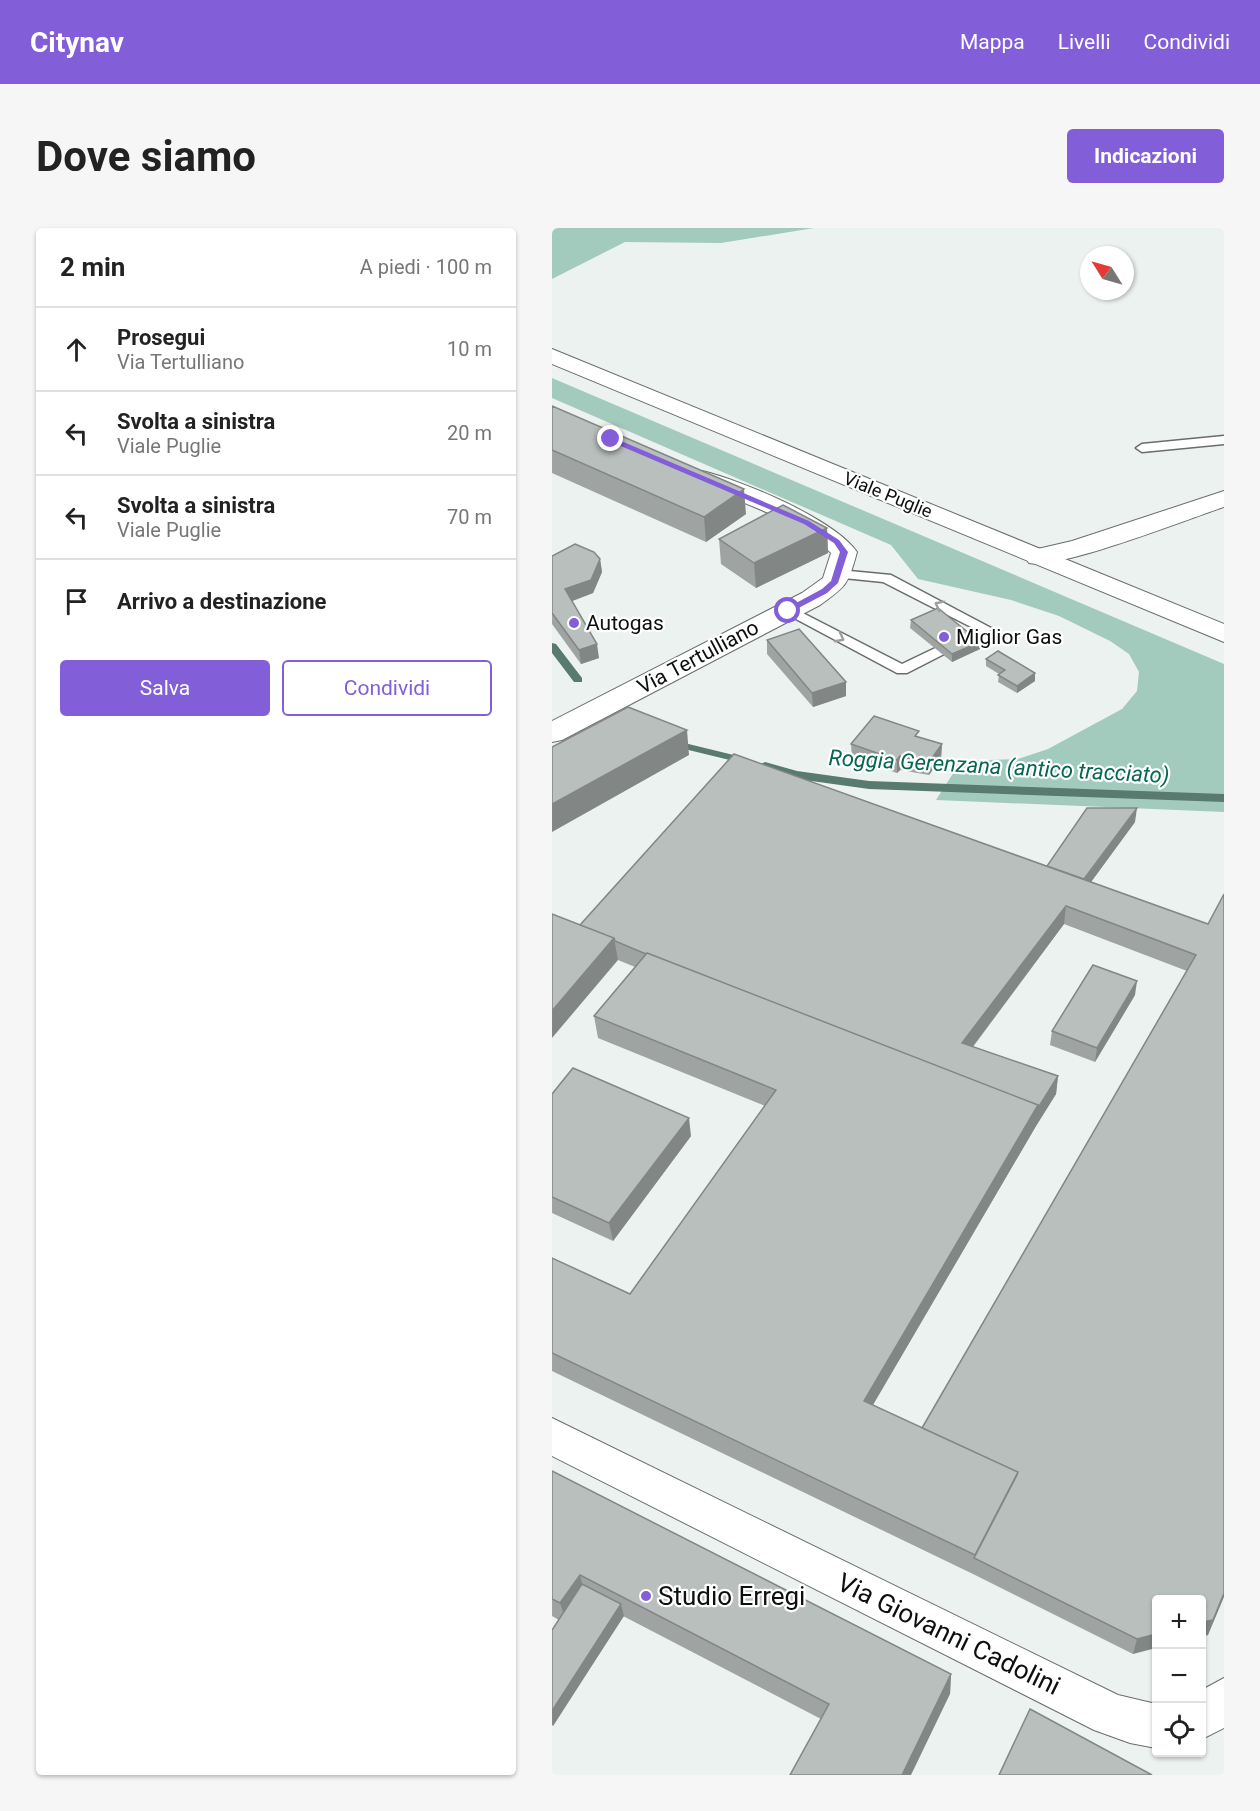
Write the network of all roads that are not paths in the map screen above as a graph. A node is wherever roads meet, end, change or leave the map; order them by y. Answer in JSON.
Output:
{"nodes":[{"id":1,"x":552,"y":356,"type":"edge"},
{"id":2,"x":1224,"y":440,"type":"edge"},
{"id":3,"x":1142,"y":448,"type":"dead end"},
{"id":4,"x":676,"y":467,"type":"edge"},
{"id":5,"x":1224,"y":499,"type":"edge"},
{"id":6,"x":1038,"y":557,"type":"junction"},
{"id":7,"x":839,"y":574,"type":"junction"},
{"id":8,"x":788,"y":611,"type":"junction"},
{"id":9,"x":1224,"y":634,"type":"edge"},
{"id":10,"x":552,"y":734,"type":"edge"},
{"id":11,"x":552,"y":1436,"type":"edge"},
{"id":12,"x":1224,"y":1700,"type":"edge"},
{"id":13,"x":1206,"y":1714,"type":"edge"},
{"id":14,"x":1152,"y":1725,"type":"edge"}],
"edges":[{"from":1,"to":6,"type":"street","name":"Viale Puglie"},
{"from":2,"to":3,"type":"lane"},
{"from":4,"to":7,"type":"street"},
{"from":5,"to":6,"type":"street"},
{"from":6,"to":9,"type":"street","name":"Viale Puglie"},
{"from":7,"to":8,"type":"street","name":"Via Tertulliano"},
{"from":8,"to":7,"type":"lane","one_way":true},
{"from":8,"to":10,"type":"street","name":"Via Tertulliano"},
{"from":11,"to":14,"type":"street","name":"Via Giovanni Cadolini"},
{"from":12,"to":13,"type":"street"}]}
